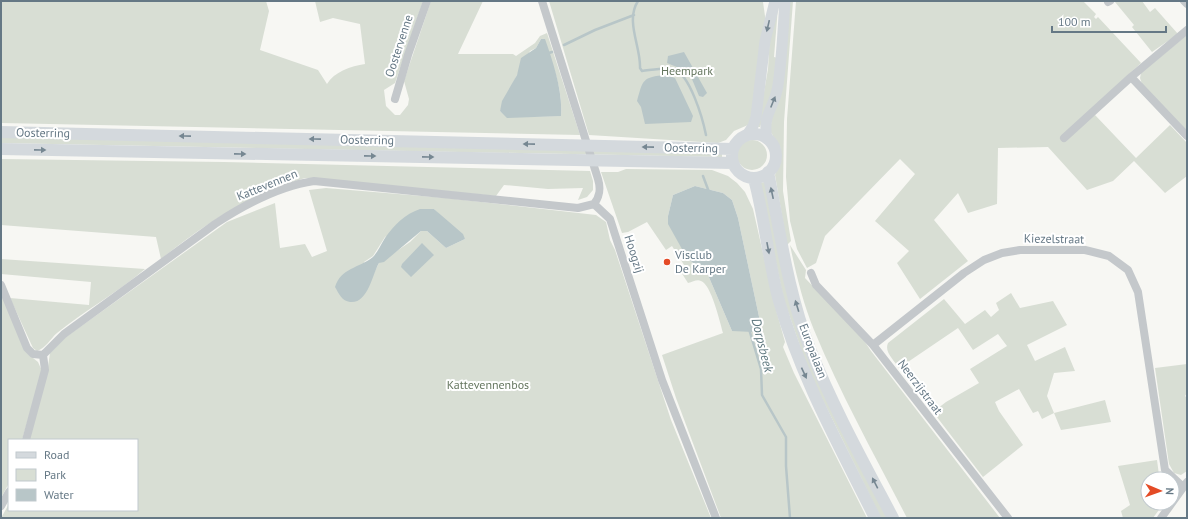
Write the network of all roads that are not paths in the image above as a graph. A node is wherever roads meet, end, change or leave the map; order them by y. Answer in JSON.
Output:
{"nodes":[{"id":1,"x":427,"y":1,"type":"edge"},
{"id":2,"x":542,"y":1,"type":"edge"},
{"id":3,"x":775,"y":1,"type":"edge"},
{"id":4,"x":785,"y":1,"type":"edge"},
{"id":5,"x":1184,"y":1,"type":"edge"},
{"id":6,"x":1187,"y":4,"type":"edge"},
{"id":7,"x":1187,"y":30,"type":"edge"},
{"id":8,"x":1130,"y":77,"type":"junction"},
{"id":9,"x":394,"y":99,"type":"dead end"},
{"id":10,"x":1,"y":132,"type":"edge"},
{"id":11,"x":747,"y":135,"type":"junction"},
{"id":12,"x":1187,"y":136,"type":"edge"},
{"id":13,"x":1064,"y":138,"type":"dead end"},
{"id":14,"x":768,"y":139,"type":"junction"},
{"id":15,"x":1,"y":149,"type":"edge"},
{"id":16,"x":733,"y":149,"type":"junction"},
{"id":17,"x":693,"y":162,"type":"junction"},
{"id":18,"x":733,"y":163,"type":"junction"},
{"id":19,"x":768,"y":172,"type":"junction"},
{"id":20,"x":754,"y":179,"type":"junction"},
{"id":21,"x":594,"y":204,"type":"junction"},
{"id":22,"x":761,"y":210,"type":"junction"},
{"id":23,"x":811,"y":273,"type":"dead end"},
{"id":24,"x":1,"y":285,"type":"edge"},
{"id":25,"x":873,"y":345,"type":"junction"},
{"id":26,"x":43,"y":355,"type":"junction"},
{"id":27,"x":26,"y":439,"type":"edge"},
{"id":28,"x":1185,"y":484,"type":"edge"},
{"id":29,"x":8,"y":494,"type":"edge"},
{"id":30,"x":1,"y":506,"type":"edge"},
{"id":31,"x":716,"y":518,"type":"edge"},
{"id":32,"x":875,"y":518,"type":"edge"},
{"id":33,"x":893,"y":518,"type":"edge"},
{"id":34,"x":1008,"y":518,"type":"edge"}],
"edges":[{"from":1,"to":9,"type":"street","name":"Oostervenne"},
{"from":2,"to":21,"type":"street"},
{"from":3,"to":11,"type":"main road","one_way":true},
{"from":14,"to":4,"type":"main road","one_way":true},
{"from":5,"to":6,"type":"street"},
{"from":7,"to":8,"type":"street"},
{"from":8,"to":12,"type":"street"},
{"from":8,"to":13,"type":"street"},
{"from":16,"to":10,"type":"highway","name":"Oosterring","one_way":true},
{"from":11,"to":14,"type":"highway"},
{"from":11,"to":16,"type":"highway"},
{"from":14,"to":19,"type":"highway"},
{"from":15,"to":17,"type":"highway","name":"Oosterring","one_way":true},
{"from":16,"to":18,"type":"highway"},
{"from":17,"to":18,"type":"highway","name":"Oosterring"},
{"from":17,"to":22,"type":"highway"},
{"from":18,"to":20,"type":"highway"},
{"from":19,"to":20,"type":"highway"},
{"from":33,"to":19,"type":"highway","name":"Europalaan","one_way":true},
{"from":20,"to":22,"type":"highway","name":"Europalaan"},
{"from":21,"to":26,"type":"street","name":"Kattevennen"},
{"from":21,"to":31,"type":"street","name":"Hoogzij"},
{"from":22,"to":32,"type":"highway","name":"Europalaan","one_way":true},
{"from":23,"to":25,"type":"street","name":"Neerzijstraat"},
{"from":24,"to":26,"type":"street"},
{"from":25,"to":28,"type":"street","name":"Kiezelstraat"},
{"from":25,"to":34,"type":"street","name":"Neerzijstraat"},
{"from":26,"to":27,"type":"street"},
{"from":29,"to":30,"type":"street"}]}
